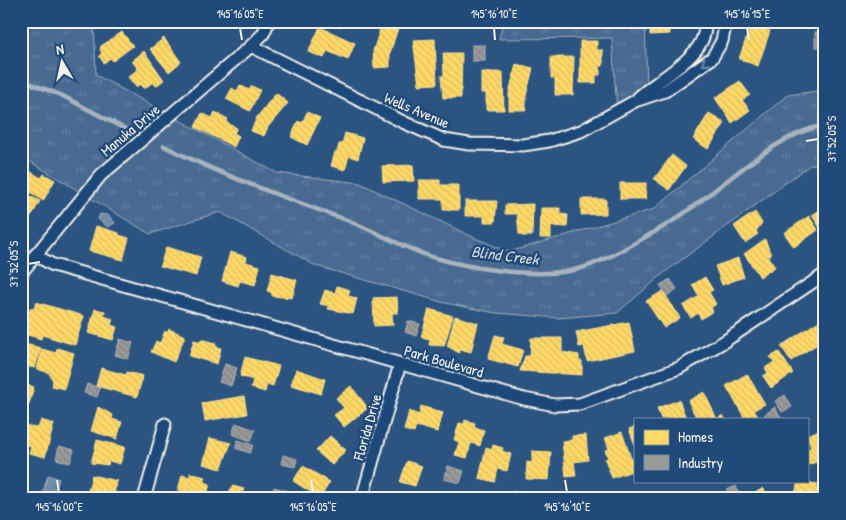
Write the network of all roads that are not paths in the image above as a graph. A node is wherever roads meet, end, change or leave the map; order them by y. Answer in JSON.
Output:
{"nodes":[{"id":1,"x":269,"y":21,"type":"edge"},
{"id":2,"x":704,"y":21,"type":"edge"},
{"id":3,"x":726,"y":21,"type":"edge"},
{"id":4,"x":251,"y":46,"type":"junction"},
{"id":5,"x":635,"y":101,"type":"junction"},
{"id":6,"x":35,"y":255,"type":"junction"},
{"id":7,"x":21,"y":273,"type":"edge"},
{"id":8,"x":825,"y":274,"type":"edge"},
{"id":9,"x":400,"y":364,"type":"junction"},
{"id":10,"x":165,"y":424,"type":"dead end"},
{"id":11,"x":144,"y":499,"type":"edge"},
{"id":12,"x":362,"y":499,"type":"edge"}],
"edges":[{"from":1,"to":4,"type":"street","name":"Manuka Drive"},
{"from":2,"to":5,"type":"street","name":"Wells Avenue"},
{"from":3,"to":5,"type":"street","name":"Wells Avenue","one_way":true},
{"from":4,"to":5,"type":"street","name":"Wells Avenue"},
{"from":4,"to":6,"type":"street","name":"Manuka Drive"},
{"from":6,"to":7,"type":"street","name":"Manuka Drive"},
{"from":6,"to":9,"type":"street","name":"Park Boulevard"},
{"from":8,"to":9,"type":"street","name":"Park Boulevard"},
{"from":9,"to":12,"type":"street","name":"Florida Drive"},
{"from":10,"to":11,"type":"street"}]}
